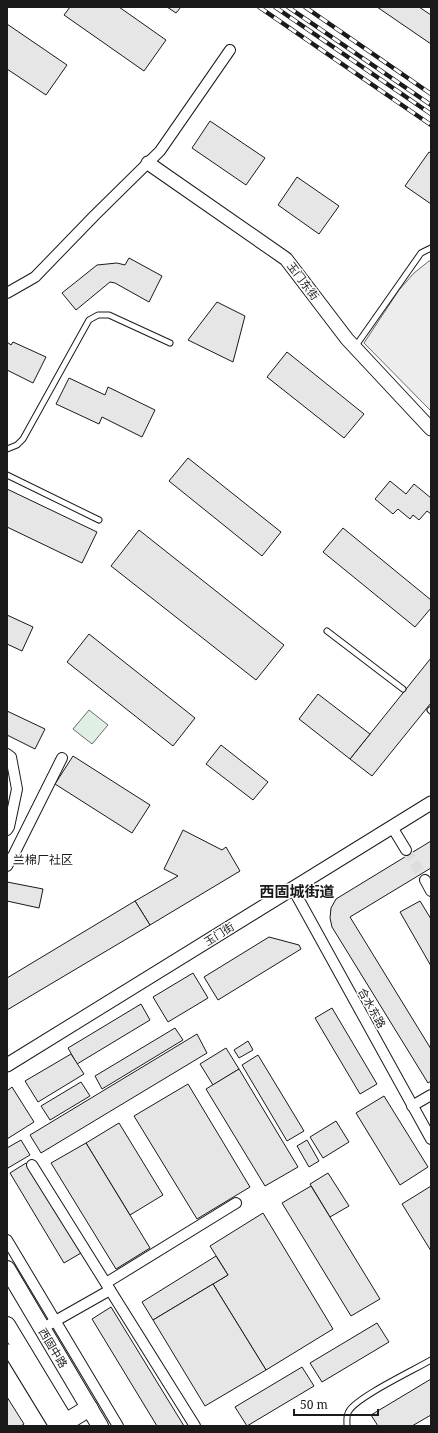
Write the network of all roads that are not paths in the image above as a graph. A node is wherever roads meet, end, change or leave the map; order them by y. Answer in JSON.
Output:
{"nodes":[{"id":1,"x":230,"y":50,"type":"dead end"},
{"id":2,"x":148,"y":163,"type":"junction"},
{"id":3,"x":431,"y":248,"type":"edge"},
{"id":4,"x":7,"y":293,"type":"edge"},
{"id":5,"x":170,"y":343,"type":"dead end"},
{"id":6,"x":355,"y":348,"type":"junction"},
{"id":7,"x":431,"y":430,"type":"edge"},
{"id":8,"x":7,"y":449,"type":"edge"},
{"id":9,"x":7,"y":475,"type":"edge"},
{"id":10,"x":99,"y":520,"type":"dead end"},
{"id":11,"x":327,"y":631,"type":"dead end"},
{"id":12,"x":403,"y":689,"type":"dead end"},
{"id":13,"x":7,"y":754,"type":"edge"},
{"id":14,"x":62,"y":758,"type":"dead end"},
{"id":15,"x":431,"y":804,"type":"edge"},
{"id":16,"x":392,"y":827,"type":"junction"},
{"id":17,"x":7,"y":830,"type":"edge"},
{"id":18,"x":406,"y":850,"type":"tunnel mouth"},
{"id":19,"x":7,"y":866,"type":"edge"},
{"id":20,"x":425,"y":880,"type":"tunnel mouth"},
{"id":21,"x":293,"y":888,"type":"junction"},
{"id":22,"x":431,"y":891,"type":"edge"},
{"id":23,"x":7,"y":1065,"type":"edge"},
{"id":24,"x":431,"y":1095,"type":"edge"},
{"id":25,"x":412,"y":1106,"type":"junction"},
{"id":26,"x":431,"y":1139,"type":"edge"},
{"id":27,"x":32,"y":1165,"type":"dead end"},
{"id":28,"x":236,"y":1203,"type":"dead end"},
{"id":29,"x":7,"y":1240,"type":"edge"},
{"id":30,"x":7,"y":1269,"type":"edge"},
{"id":31,"x":108,"y":1286,"type":"junction"},
{"id":32,"x":7,"y":1325,"type":"edge"},
{"id":33,"x":48,"y":1325,"type":"junction"},
{"id":34,"x":7,"y":1349,"type":"edge"},
{"id":35,"x":431,"y":1360,"type":"edge"},
{"id":36,"x":90,"y":1408,"type":"junction"},
{"id":37,"x":62,"y":1425,"type":"edge"},
{"id":38,"x":100,"y":1426,"type":"edge"},
{"id":39,"x":118,"y":1426,"type":"edge"},
{"id":40,"x":195,"y":1426,"type":"edge"},
{"id":41,"x":347,"y":1426,"type":"edge"}],
"edges":[{"from":1,"to":2,"type":"street"},
{"from":2,"to":4,"type":"street"},
{"from":2,"to":6,"type":"street","name":"玉门东街"},
{"from":3,"to":6,"type":"lane"},
{"from":5,"to":8,"type":"lane"},
{"from":6,"to":7,"type":"street","name":"玉门东街"},
{"from":9,"to":10,"type":"lane"},
{"from":11,"to":12,"type":"lane"},
{"from":13,"to":17,"type":"street"},
{"from":14,"to":19,"type":"street"},
{"from":15,"to":16,"type":"street","name":"玉门街"},
{"from":16,"to":18,"type":"street"},
{"from":16,"to":21,"type":"street","name":"玉门街"},
{"from":20,"to":22,"type":"street"},
{"from":21,"to":23,"type":"street","name":"玉门街"},
{"from":21,"to":25,"type":"street","name":"合水东路"},
{"from":24,"to":25,"type":"street"},
{"from":25,"to":26,"type":"street","name":"合水东路"},
{"from":27,"to":31,"type":"street"},
{"from":28,"to":31,"type":"street"},
{"from":29,"to":33,"type":"street"},
{"from":30,"to":33,"type":"main road","name":"西固中路"},
{"from":31,"to":33,"type":"street"},
{"from":31,"to":40,"type":"street"},
{"from":32,"to":37,"type":"main road"},
{"from":33,"to":36,"type":"main road","name":"西固中路"},
{"from":33,"to":39,"type":"street"},
{"from":34,"to":37,"type":"street"},
{"from":35,"to":41,"type":"lane"},
{"from":36,"to":37,"type":"highway"},
{"from":36,"to":38,"type":"main road","name":"西固中路"}]}
